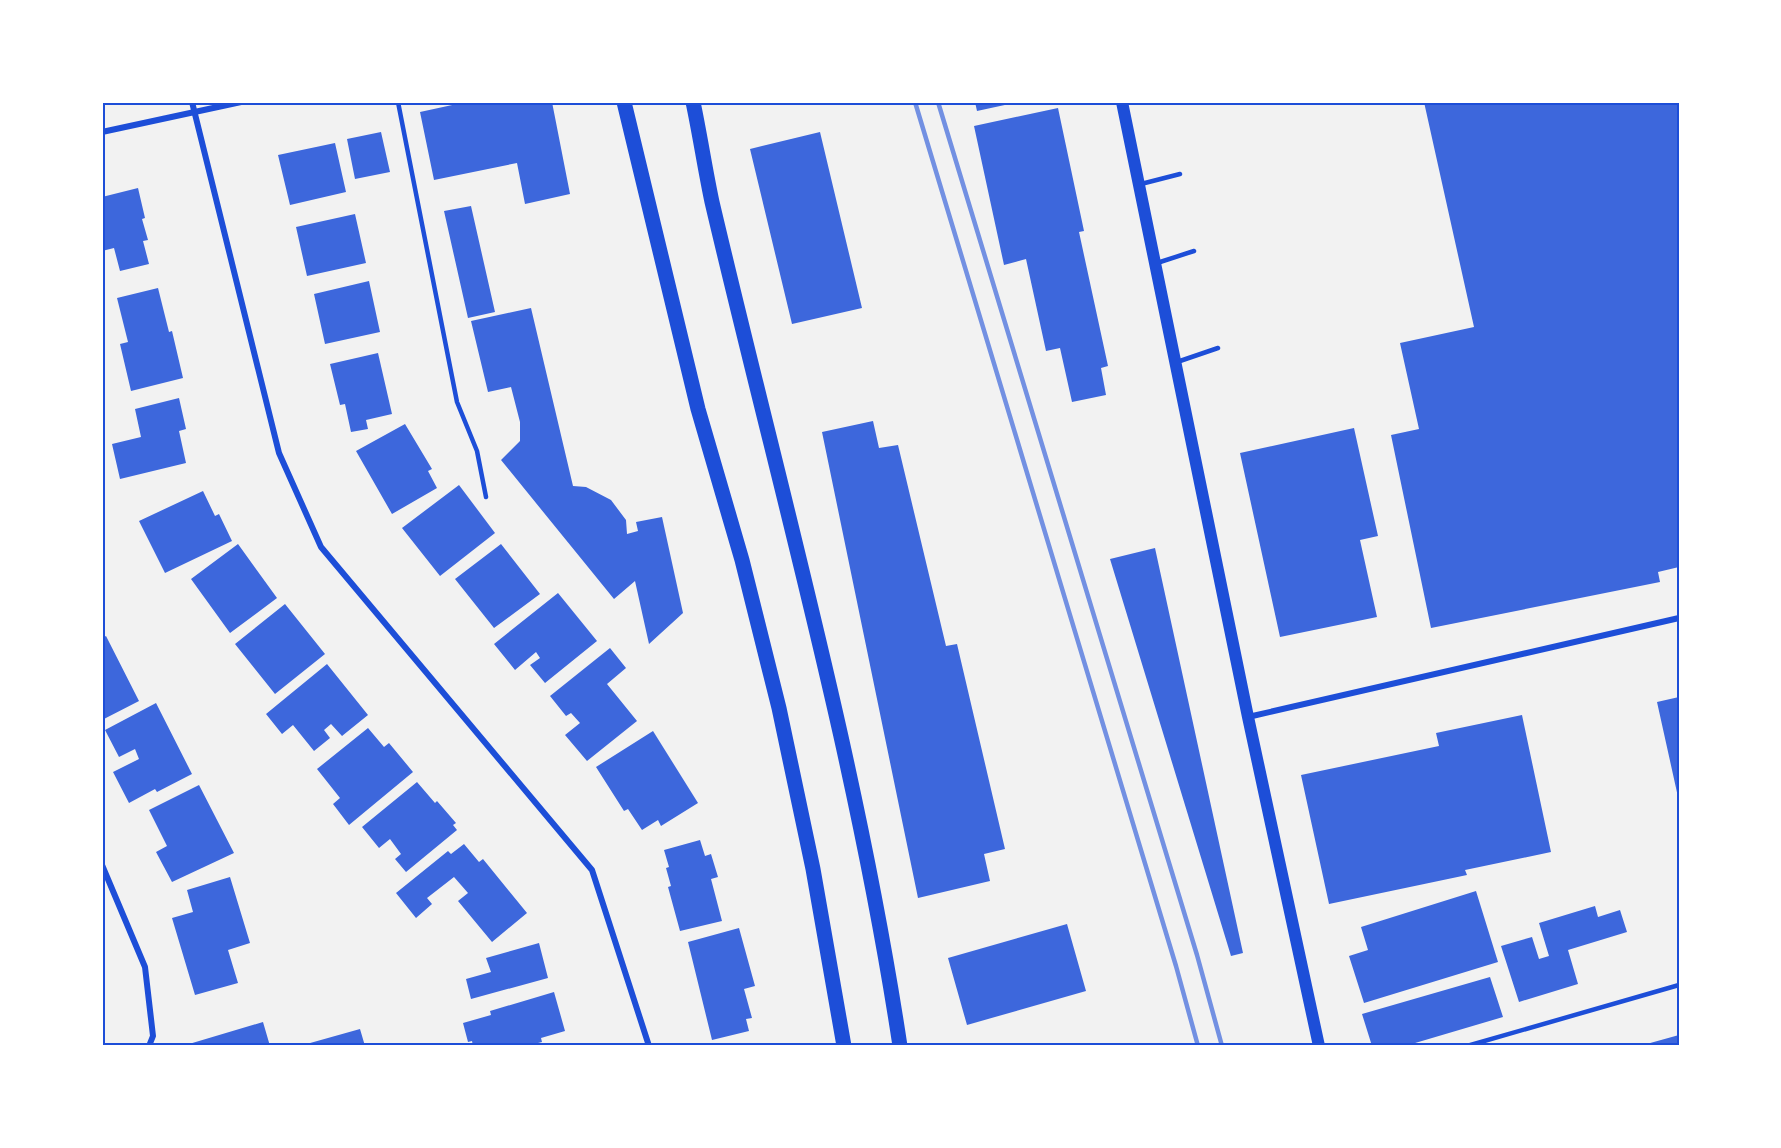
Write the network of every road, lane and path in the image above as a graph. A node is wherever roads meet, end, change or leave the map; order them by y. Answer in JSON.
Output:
{"nodes":[{"id":1,"x":192,"y":102,"type":"edge"},
{"id":2,"x":241,"y":102,"type":"edge"},
{"id":3,"x":398,"y":102,"type":"edge"},
{"id":4,"x":624,"y":102,"type":"edge"},
{"id":5,"x":693,"y":102,"type":"edge"},
{"id":6,"x":1122,"y":102,"type":"edge"},
{"id":7,"x":195,"y":113,"type":"junction"},
{"id":8,"x":102,"y":132,"type":"edge"},
{"id":9,"x":1180,"y":174,"type":"dead end"},
{"id":10,"x":1139,"y":185,"type":"junction"},
{"id":11,"x":1194,"y":251,"type":"dead end"},
{"id":12,"x":1155,"y":263,"type":"junction"},
{"id":13,"x":1218,"y":348,"type":"dead end"},
{"id":14,"x":1175,"y":362,"type":"junction"},
{"id":15,"x":486,"y":497,"type":"dead end"},
{"id":16,"x":1679,"y":618,"type":"edge"},
{"id":17,"x":1248,"y":717,"type":"junction"},
{"id":18,"x":102,"y":865,"type":"edge"},
{"id":19,"x":1679,"y":985,"type":"edge"},
{"id":20,"x":149,"y":1046,"type":"edge"},
{"id":21,"x":649,"y":1046,"type":"edge"},
{"id":22,"x":844,"y":1046,"type":"edge"},
{"id":23,"x":900,"y":1046,"type":"edge"},
{"id":24,"x":1319,"y":1046,"type":"edge"},
{"id":25,"x":1467,"y":1046,"type":"edge"}],
"edges":[{"from":1,"to":7,"type":"street"},
{"from":2,"to":7,"type":"street"},
{"from":3,"to":15,"type":"lane"},
{"from":4,"to":22,"type":"main road"},
{"from":5,"to":23,"type":"main road"},
{"from":6,"to":10,"type":"main road"},
{"from":7,"to":8,"type":"street"},
{"from":7,"to":21,"type":"street"},
{"from":9,"to":10,"type":"lane"},
{"from":10,"to":12,"type":"main road"},
{"from":11,"to":12,"type":"lane"},
{"from":12,"to":14,"type":"main road"},
{"from":13,"to":14,"type":"lane"},
{"from":14,"to":17,"type":"main road"},
{"from":16,"to":17,"type":"street"},
{"from":17,"to":24,"type":"main road"},
{"from":18,"to":20,"type":"street"},
{"from":19,"to":25,"type":"lane"}]}
